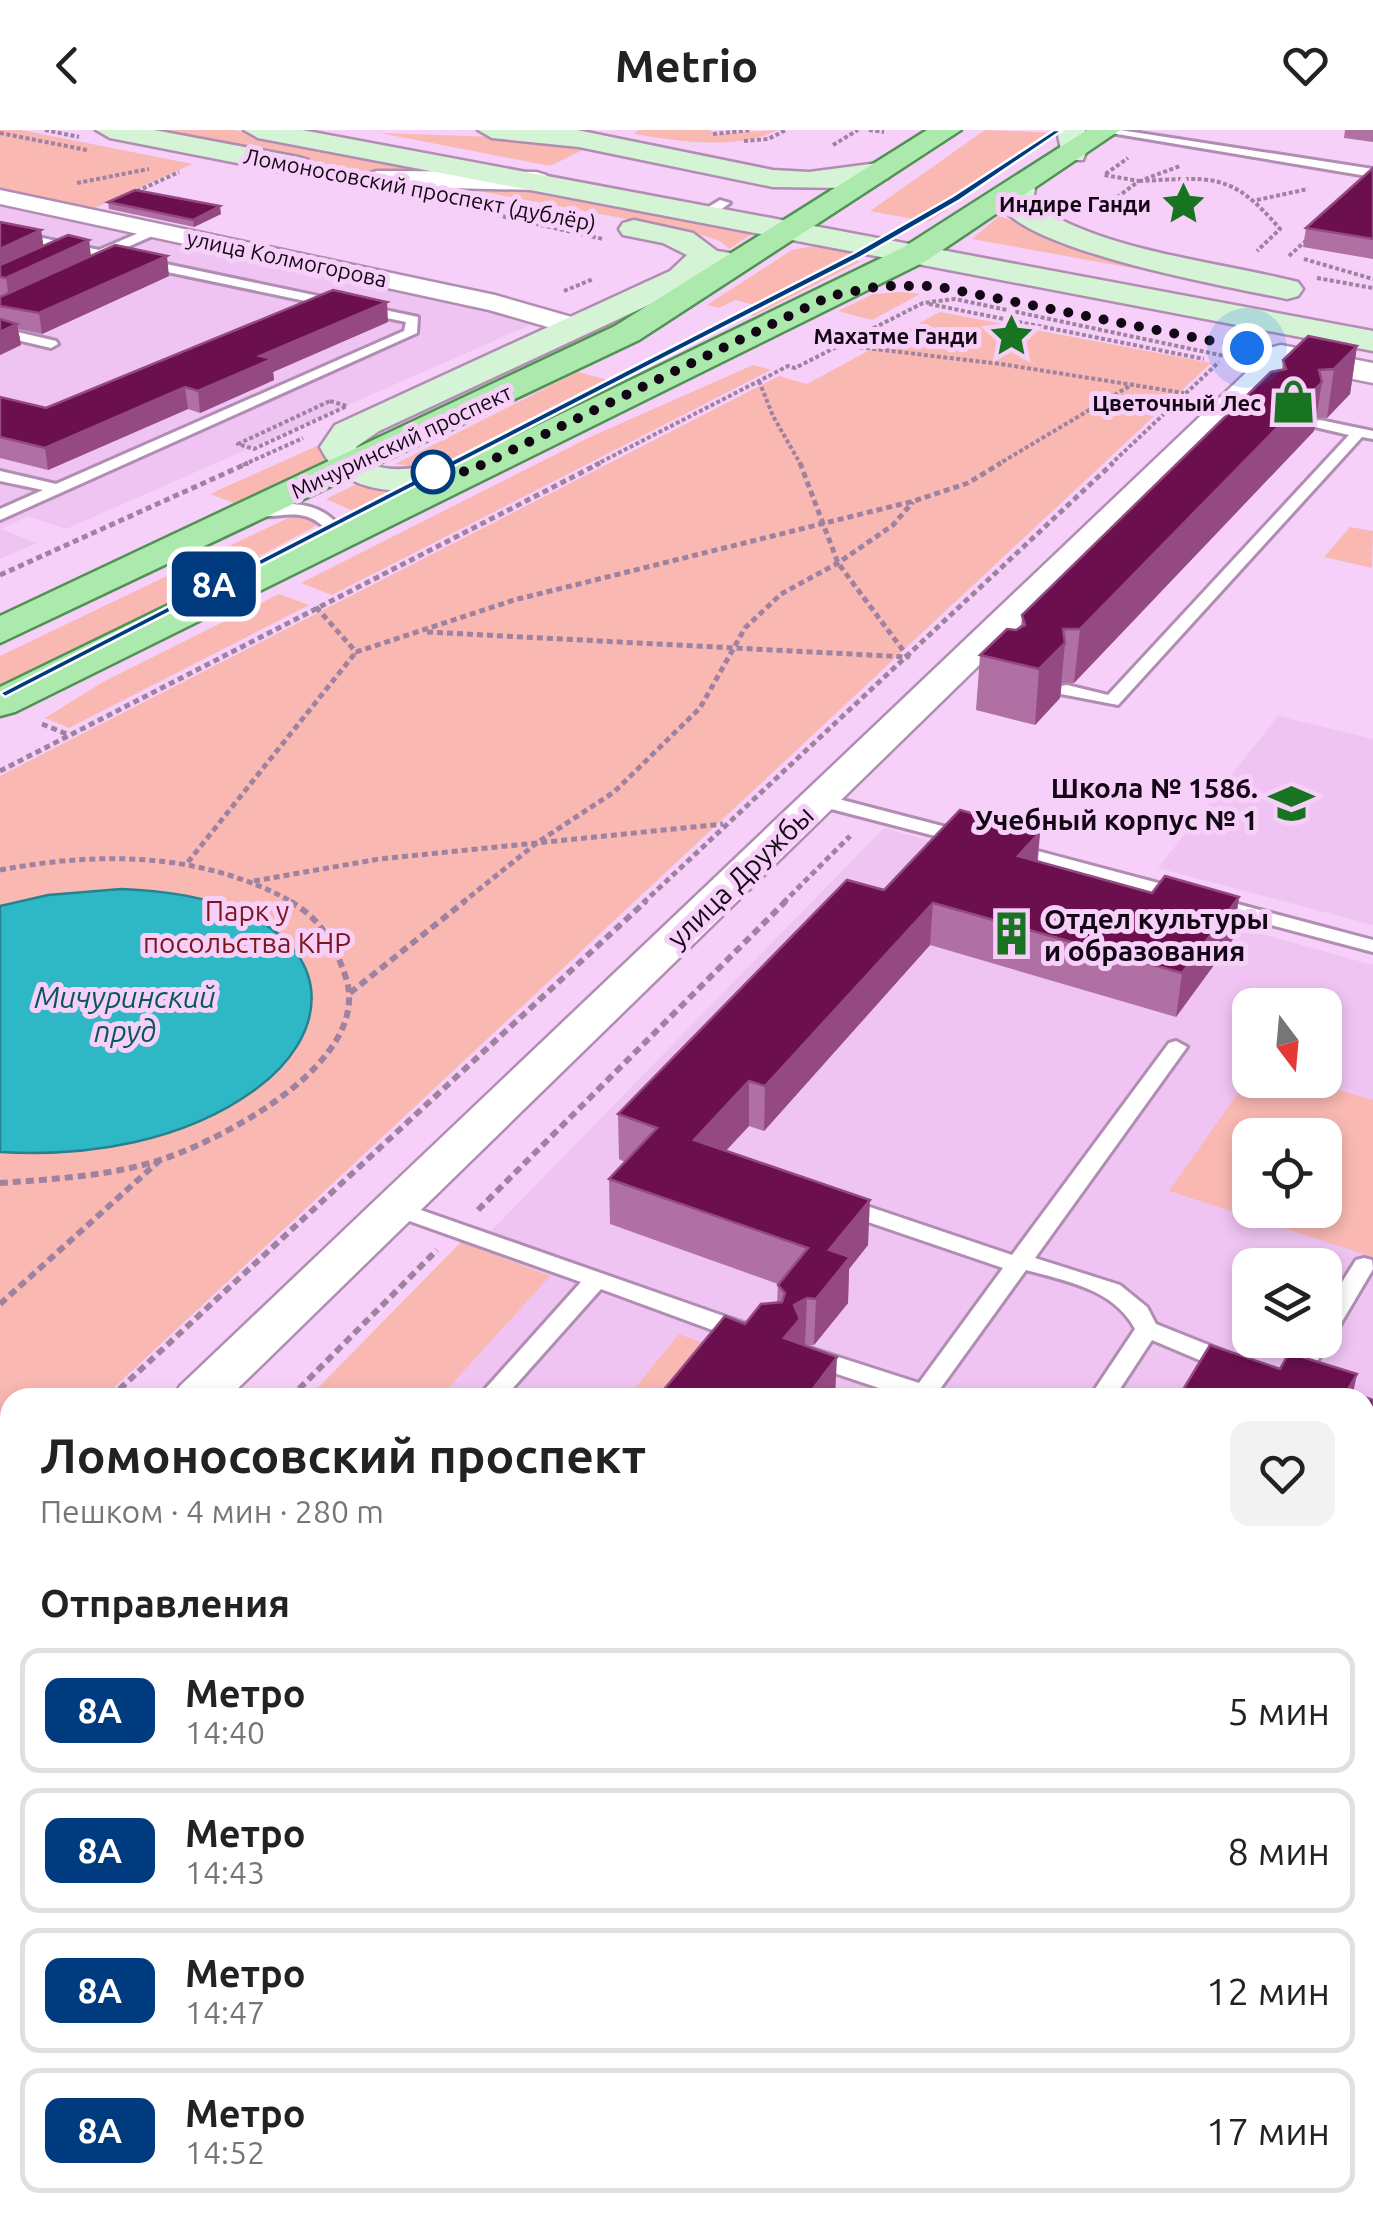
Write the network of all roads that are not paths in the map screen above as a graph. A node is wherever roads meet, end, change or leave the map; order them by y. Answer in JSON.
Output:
{"nodes":[{"id":1,"x":258,"y":130,"type":"edge"},
{"id":2,"x":332,"y":130,"type":"edge"},
{"id":3,"x":492,"y":130,"type":"edge"},
{"id":4,"x":543,"y":130,"type":"edge"},
{"id":5,"x":947,"y":130,"type":"edge"},
{"id":6,"x":1106,"y":130,"type":"edge"},
{"id":7,"x":109,"y":131,"type":"edge"},
{"id":8,"x":585,"y":139,"type":"junction"},
{"id":9,"x":1072,"y":142,"type":"edge"},
{"id":10,"x":878,"y":172,"type":"junction"},
{"id":11,"x":1373,"y":174,"type":"edge"},
{"id":12,"x":376,"y":180,"type":"junction"},
{"id":13,"x":536,"y":182,"type":"junction"},
{"id":14,"x":1020,"y":189,"type":"junction"},
{"id":15,"x":0,"y":197,"type":"edge"},
{"id":16,"x":715,"y":208,"type":"junction"},
{"id":17,"x":796,"y":225,"type":"junction"},
{"id":18,"x":155,"y":230,"type":"junction"},
{"id":19,"x":0,"y":233,"type":"edge"},
{"id":20,"x":67,"y":248,"type":"junction"},
{"id":21,"x":925,"y":248,"type":"junction"},
{"id":22,"x":106,"y":257,"type":"junction"},
{"id":23,"x":44,"y":258,"type":"edge"},
{"id":24,"x":88,"y":271,"type":"edge"},
{"id":25,"x":684,"y":273,"type":"junction"},
{"id":26,"x":1151,"y":283,"type":"junction"},
{"id":27,"x":830,"y":296,"type":"junction"},
{"id":28,"x":1373,"y":323,"type":"edge"},
{"id":29,"x":572,"y":326,"type":"junction"},
{"id":30,"x":0,"y":332,"type":"edge"},
{"id":31,"x":1373,"y":341,"type":"edge"},
{"id":32,"x":52,"y":344,"type":"dead end"},
{"id":33,"x":1281,"y":355,"type":"junction"},
{"id":34,"x":1373,"y":360,"type":"edge"},
{"id":35,"x":1373,"y":373,"type":"edge"},
{"id":36,"x":1320,"y":424,"type":"edge"},
{"id":37,"x":1366,"y":434,"type":"edge"},
{"id":38,"x":349,"y":465,"type":"junction"},
{"id":39,"x":471,"y":470,"type":"junction"},
{"id":40,"x":0,"y":476,"type":"edge"},
{"id":41,"x":57,"y":489,"type":"junction"},
{"id":42,"x":0,"y":515,"type":"edge"},
{"id":43,"x":244,"y":515,"type":"junction"},
{"id":44,"x":322,"y":543,"type":"junction"},
{"id":45,"x":0,"y":631,"type":"edge"},
{"id":46,"x":1068,"y":690,"type":"edge"},
{"id":47,"x":0,"y":703,"type":"edge"},
{"id":48,"x":810,"y":809,"type":"junction"},
{"id":49,"x":1373,"y":946,"type":"edge"},
{"id":50,"x":1176,"y":1048,"type":"dead end"},
{"id":51,"x":817,"y":1197,"type":"edge"},
{"id":52,"x":395,"y":1208,"type":"junction"},
{"id":53,"x":1018,"y":1263,"type":"junction"},
{"id":54,"x":1364,"y":1266,"type":"dead end"},
{"id":55,"x":598,"y":1278,"type":"junction"},
{"id":56,"x":1342,"y":1302,"type":"edge"},
{"id":57,"x":1147,"y":1330,"type":"junction"},
{"id":58,"x":768,"y":1341,"type":"edge"},
{"id":59,"x":806,"y":1355,"type":"edge"},
{"id":60,"x":1303,"y":1358,"type":"edge"},
{"id":61,"x":1281,"y":1385,"type":"edge"},
{"id":62,"x":208,"y":1388,"type":"edge"},
{"id":63,"x":498,"y":1388,"type":"edge"},
{"id":64,"x":905,"y":1388,"type":"edge"},
{"id":65,"x":934,"y":1388,"type":"edge"},
{"id":66,"x":1108,"y":1388,"type":"edge"}],
"edges":[{"from":1,"to":13,"type":"main road"},
{"from":2,"to":16,"type":"main road"},
{"from":3,"to":8,"type":"main road"},
{"from":4,"to":8,"type":"street"},
{"from":5,"to":10,"type":"main road","name":"Мичуринский проспект"},
{"from":6,"to":9,"type":"main road"},
{"from":6,"to":11,"type":"lane"},
{"from":7,"to":12,"type":"main road","name":"Ломоносовский проспект (дублёр)"},
{"from":8,"to":10,"type":"main road"},
{"from":9,"to":14,"type":"main road"},
{"from":10,"to":17,"type":"main road","name":"Мичуринский проспект"},
{"from":12,"to":13,"type":"street"},
{"from":12,"to":25,"type":"main road","name":"Ломоносовский проспект (дублёр)"},
{"from":13,"to":16,"type":"main road"},
{"from":14,"to":21,"type":"main road"},
{"from":14,"to":26,"type":"main road"},
{"from":15,"to":18,"type":"street","name":"улица Колмогорова"},
{"from":16,"to":17,"type":"main road"},
{"from":17,"to":21,"type":"main road"},
{"from":17,"to":21,"type":"main road"},
{"from":17,"to":25,"type":"main road"},
{"from":17,"to":38,"type":"main road","name":"Мичуринский проспект"},
{"from":18,"to":22,"type":"lane"},
{"from":18,"to":29,"type":"street","name":"улица Колмогорова"},
{"from":19,"to":20,"type":"lane"},
{"from":20,"to":22,"type":"lane"},
{"from":20,"to":23,"type":"lane"},
{"from":21,"to":26,"type":"main road"},
{"from":21,"to":27,"type":"main road"},
{"from":21,"to":31,"type":"main road"},
{"from":22,"to":24,"type":"lane"},
{"from":22,"to":41,"type":"lane"},
{"from":25,"to":29,"type":"main road"},
{"from":26,"to":28,"type":"main road"},
{"from":27,"to":33,"type":"main road"},
{"from":27,"to":39,"type":"main road"},
{"from":29,"to":38,"type":"main road"},
{"from":30,"to":32,"type":"lane"},
{"from":33,"to":34,"type":"main road"},
{"from":33,"to":35,"type":"street"},
{"from":33,"to":48,"type":"street","name":"улица Дружбы"},
{"from":36,"to":37,"type":"lane"},
{"from":37,"to":46,"type":"lane"},
{"from":38,"to":39,"type":"main road"},
{"from":38,"to":43,"type":"main road","name":"Мичуринский проспект"},
{"from":39,"to":44,"type":"main road"},
{"from":40,"to":41,"type":"lane"},
{"from":41,"to":42,"type":"lane"},
{"from":43,"to":44,"type":"lane"},
{"from":43,"to":45,"type":"main road","name":"Мичуринский проспект"},
{"from":44,"to":47,"type":"main road"},
{"from":48,"to":49,"type":"lane"},
{"from":48,"to":52,"type":"street","name":"улица Дружбы"},
{"from":50,"to":53,"type":"lane"},
{"from":51,"to":53,"type":"lane"},
{"from":52,"to":55,"type":"lane"},
{"from":52,"to":62,"type":"street","name":"улица Дружбы"},
{"from":53,"to":57,"type":"lane"},
{"from":53,"to":65,"type":"lane"},
{"from":54,"to":56,"type":"lane"},
{"from":55,"to":58,"type":"lane"},
{"from":55,"to":63,"type":"lane"},
{"from":57,"to":61,"type":"lane"},
{"from":57,"to":66,"type":"lane"},
{"from":59,"to":64,"type":"lane"},
{"from":60,"to":61,"type":"lane"}]}
